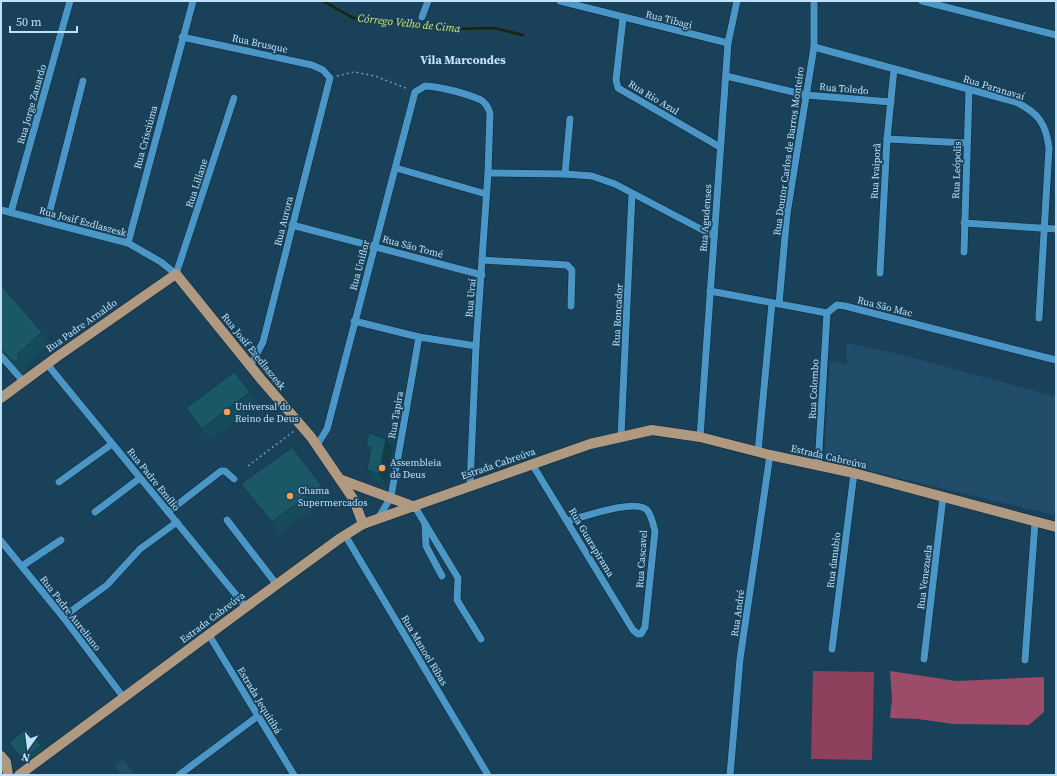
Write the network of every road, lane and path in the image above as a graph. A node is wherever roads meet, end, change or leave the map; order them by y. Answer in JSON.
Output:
{"nodes":[{"id":1,"x":70,"y":1,"type":"edge"},
{"id":2,"x":193,"y":1,"type":"edge"},
{"id":3,"x":428,"y":1,"type":"edge"},
{"id":4,"x":560,"y":1,"type":"edge"},
{"id":5,"x":736,"y":1,"type":"edge"},
{"id":6,"x":814,"y":1,"type":"edge"},
{"id":7,"x":922,"y":1,"type":"edge"},
{"id":8,"x":422,"y":17,"type":"dead end"},
{"id":9,"x":623,"y":18,"type":"junction"},
{"id":10,"x":1056,"y":35,"type":"edge"},
{"id":11,"x":182,"y":38,"type":"junction"},
{"id":12,"x":728,"y":43,"type":"junction"},
{"id":13,"x":814,"y":47,"type":"junction"},
{"id":14,"x":894,"y":70,"type":"junction"},
{"id":15,"x":726,"y":76,"type":"junction"},
{"id":16,"x":330,"y":78,"type":"junction"},
{"id":17,"x":83,"y":81,"type":"dead end"},
{"id":18,"x":417,"y":90,"type":"junction"},
{"id":19,"x":969,"y":90,"type":"junction"},
{"id":20,"x":806,"y":95,"type":"junction"},
{"id":21,"x":234,"y":98,"type":"dead end"},
{"id":22,"x":891,"y":102,"type":"junction"},
{"id":23,"x":570,"y":119,"type":"dead end"},
{"id":24,"x":887,"y":139,"type":"junction"},
{"id":25,"x":967,"y":143,"type":"junction"},
{"id":26,"x":720,"y":147,"type":"junction"},
{"id":27,"x":396,"y":168,"type":"junction"},
{"id":28,"x":488,"y":173,"type":"junction"},
{"id":29,"x":565,"y":174,"type":"junction"},
{"id":30,"x":486,"y":194,"type":"junction"},
{"id":31,"x":632,"y":194,"type":"junction"},
{"id":32,"x":1,"y":210,"type":"edge"},
{"id":33,"x":11,"y":212,"type":"junction"},
{"id":34,"x":47,"y":222,"type":"junction"},
{"id":35,"x":964,"y":223,"type":"junction"},
{"id":36,"x":292,"y":225,"type":"junction"},
{"id":37,"x":1044,"y":229,"type":"junction"},
{"id":38,"x":1056,"y":229,"type":"edge"},
{"id":39,"x":714,"y":236,"type":"junction"},
{"id":40,"x":128,"y":243,"type":"junction"},
{"id":41,"x":374,"y":246,"type":"junction"},
{"id":42,"x":964,"y":252,"type":"dead end"},
{"id":43,"x":482,"y":260,"type":"junction"},
{"id":44,"x":880,"y":273,"type":"dead end"},
{"id":45,"x":176,"y":274,"type":"junction"},
{"id":46,"x":482,"y":275,"type":"junction"},
{"id":47,"x":710,"y":291,"type":"junction"},
{"id":48,"x":776,"y":304,"type":"junction"},
{"id":49,"x":571,"y":306,"type":"dead end"},
{"id":50,"x":827,"y":313,"type":"junction"},
{"id":51,"x":1039,"y":318,"type":"dead end"},
{"id":52,"x":354,"y":321,"type":"junction"},
{"id":53,"x":419,"y":337,"type":"junction"},
{"id":54,"x":476,"y":346,"type":"junction"},
{"id":55,"x":1,"y":356,"type":"edge"},
{"id":56,"x":1056,"y":360,"type":"edge"},
{"id":57,"x":47,"y":364,"type":"junction"},
{"id":58,"x":250,"y":366,"type":"junction"},
{"id":59,"x":23,"y":381,"type":"junction"},
{"id":60,"x":1,"y":398,"type":"edge"},
{"id":61,"x":300,"y":426,"type":"junction"},
{"id":62,"x":621,"y":436,"type":"junction"},
{"id":63,"x":700,"y":437,"type":"junction"},
{"id":64,"x":112,"y":444,"type":"junction"},
{"id":65,"x":317,"y":445,"type":"junction"},
{"id":66,"x":758,"y":452,"type":"junction"},
{"id":67,"x":770,"y":455,"type":"junction"},
{"id":68,"x":532,"y":464,"type":"junction"},
{"id":69,"x":248,"y":466,"type":"dead end"},
{"id":70,"x":818,"y":466,"type":"junction"},
{"id":71,"x":854,"y":473,"type":"junction"},
{"id":72,"x":140,"y":478,"type":"junction"},
{"id":73,"x":234,"y":479,"type":"dead end"},
{"id":74,"x":342,"y":480,"type":"junction"},
{"id":75,"x":59,"y":482,"type":"dead end"},
{"id":76,"x":470,"y":485,"type":"junction"},
{"id":77,"x":391,"y":497,"type":"junction"},
{"id":78,"x":943,"y":497,"type":"junction"},
{"id":79,"x":415,"y":507,"type":"junction"},
{"id":80,"x":95,"y":512,"type":"dead end"},
{"id":81,"x":168,"y":512,"type":"junction"},
{"id":82,"x":228,"y":520,"type":"dead end"},
{"id":83,"x":377,"y":520,"type":"junction"},
{"id":84,"x":568,"y":521,"type":"junction"},
{"id":85,"x":177,"y":522,"type":"junction"},
{"id":86,"x":1036,"y":522,"type":"junction"},
{"id":87,"x":425,"y":523,"type":"junction"},
{"id":88,"x":363,"y":524,"type":"junction"},
{"id":89,"x":1056,"y":527,"type":"edge"},
{"id":90,"x":345,"y":535,"type":"junction"},
{"id":91,"x":61,"y":540,"type":"dead end"},
{"id":92,"x":1,"y":541,"type":"edge"},
{"id":93,"x":22,"y":566,"type":"junction"},
{"id":94,"x":442,"y":576,"type":"dead end"},
{"id":95,"x":277,"y":585,"type":"junction"},
{"id":96,"x":246,"y":607,"type":"junction"},
{"id":97,"x":63,"y":618,"type":"junction"},
{"id":98,"x":633,"y":630,"type":"joint"},
{"id":99,"x":209,"y":635,"type":"junction"},
{"id":100,"x":481,"y":639,"type":"dead end"},
{"id":101,"x":832,"y":649,"type":"dead end"},
{"id":102,"x":924,"y":659,"type":"dead end"},
{"id":103,"x":1024,"y":660,"type":"dead end"},
{"id":104,"x":124,"y":698,"type":"junction"},
{"id":105,"x":258,"y":716,"type":"junction"},
{"id":106,"x":1,"y":756,"type":"edge"},
{"id":107,"x":8,"y":775,"type":"edge"},
{"id":108,"x":19,"y":775,"type":"edge"},
{"id":109,"x":179,"y":775,"type":"edge"},
{"id":110,"x":294,"y":775,"type":"edge"},
{"id":111,"x":488,"y":775,"type":"edge"},
{"id":112,"x":730,"y":775,"type":"edge"}],
"edges":[{"from":1,"to":33,"type":"street","name":"Rua Jorge Zanardo"},
{"from":2,"to":11,"type":"street","name":"Rua Crisciúma"},
{"from":3,"to":8,"type":"street"},
{"from":4,"to":9,"type":"street","name":"Rua Tibagi"},
{"from":5,"to":12,"type":"street","name":"Rua Agudenses"},
{"from":6,"to":13,"type":"street","name":"Rua Doutor Carlos de Barros Monteiro"},
{"from":7,"to":10,"type":"street"},
{"from":9,"to":12,"type":"street","name":"Rua Tibagi"},
{"from":9,"to":26,"type":"street","name":"Rua Rio Azul"},
{"from":11,"to":16,"type":"street","name":"Rua Brusque"},
{"from":11,"to":40,"type":"street","name":"Rua Crisciúma"},
{"from":12,"to":15,"type":"street","name":"Rua Agudenses"},
{"from":13,"to":14,"type":"street","name":"Rua Paranavaí"},
{"from":13,"to":20,"type":"street","name":"Rua Doutor Carlos de Barros Monteiro"},
{"from":14,"to":19,"type":"street","name":"Rua Paranavaí"},
{"from":14,"to":22,"type":"street","name":"Rua Ivaiporã"},
{"from":15,"to":20,"type":"street","name":"Rua Toledo"},
{"from":15,"to":26,"type":"street","name":"Rua Agudenses"},
{"from":16,"to":18,"type":"path"},
{"from":16,"to":36,"type":"street","name":"Rua Aurora"},
{"from":17,"to":34,"type":"street"},
{"from":18,"to":27,"type":"street","name":"Rua Uniflor"},
{"from":18,"to":28,"type":"street","name":"Rua Uraí"},
{"from":19,"to":25,"type":"street","name":"Rua Leópolis"},
{"from":19,"to":37,"type":"street","name":"Rua Paranavaí"},
{"from":20,"to":22,"type":"street","name":"Rua Toledo"},
{"from":20,"to":48,"type":"street","name":"Rua Doutor Carlos de Barros Monteiro"},
{"from":21,"to":45,"type":"street","name":"Rua Liliane"},
{"from":22,"to":24,"type":"street","name":"Rua Ivaiporã"},
{"from":23,"to":29,"type":"street"},
{"from":24,"to":25,"type":"street"},
{"from":24,"to":44,"type":"street","name":"Rua Ivaiporã"},
{"from":25,"to":35,"type":"street","name":"Rua Leópolis"},
{"from":26,"to":39,"type":"street","name":"Rua Agudenses"},
{"from":27,"to":30,"type":"street"},
{"from":27,"to":41,"type":"street","name":"Rua Uniflor"},
{"from":28,"to":29,"type":"street"},
{"from":28,"to":30,"type":"street","name":"Rua Uraí"},
{"from":29,"to":31,"type":"street"},
{"from":30,"to":43,"type":"street","name":"Rua Uraí"},
{"from":31,"to":39,"type":"street"},
{"from":31,"to":62,"type":"street","name":"Rua Roncador"},
{"from":32,"to":33,"type":"street","name":"Rua Josif Ezdlaszesk"},
{"from":33,"to":34,"type":"street","name":"Rua Josif Ezdlaszesk"},
{"from":34,"to":40,"type":"street","name":"Rua Josif Ezdlaszesk"},
{"from":35,"to":37,"type":"street"},
{"from":35,"to":42,"type":"street","name":"Rua Leópolis"},
{"from":36,"to":41,"type":"street","name":"Rua São Tomé"},
{"from":36,"to":58,"type":"street","name":"Rua Aurora"},
{"from":37,"to":38,"type":"street"},
{"from":37,"to":51,"type":"street","name":"Rua Paranavaí"},
{"from":39,"to":47,"type":"street","name":"Rua Agudenses"},
{"from":40,"to":45,"type":"street","name":"Rua Josif Ezdlaszesk"},
{"from":41,"to":46,"type":"street","name":"Rua São Tomé"},
{"from":41,"to":52,"type":"street","name":"Rua Uniflor"},
{"from":43,"to":46,"type":"street","name":"Rua Uraí"},
{"from":43,"to":49,"type":"street"},
{"from":45,"to":57,"type":"main road","name":"Rua Padre Arnaldo"},
{"from":45,"to":58,"type":"main road","name":"Rua Josif Ezedlaszesk"},
{"from":46,"to":54,"type":"street","name":"Rua Uraí"},
{"from":47,"to":48,"type":"street"},
{"from":47,"to":63,"type":"street","name":"Rua Agudenses"},
{"from":48,"to":50,"type":"street"},
{"from":48,"to":66,"type":"street","name":"Rua Doutor Carlos de Barros Monteiro"},
{"from":50,"to":56,"type":"street","name":"Rua São Mac"},
{"from":50,"to":70,"type":"street","name":"Rua Colombo"},
{"from":52,"to":53,"type":"street"},
{"from":52,"to":65,"type":"street","name":"Rua Uniflor"},
{"from":53,"to":54,"type":"street"},
{"from":53,"to":77,"type":"street","name":"Rua Tapira"},
{"from":54,"to":76,"type":"street","name":"Rua Uraí"},
{"from":55,"to":59,"type":"street"},
{"from":57,"to":59,"type":"main road","name":"Rua Padre Arnaldo"},
{"from":57,"to":64,"type":"street","name":"Rua Padre Emílio"},
{"from":58,"to":61,"type":"main road","name":"Rua Josif Ezedlaszesk"},
{"from":59,"to":60,"type":"main road","name":"Rua Padre Arnaldo"},
{"from":61,"to":65,"type":"main road","name":"Rua Josif Ezedlaszesk"},
{"from":61,"to":69,"type":"path"},
{"from":62,"to":63,"type":"main road","name":"Estrada Cabreúva"},
{"from":62,"to":68,"type":"main road","name":"Estrada Cabreúva"},
{"from":63,"to":66,"type":"main road","name":"Estrada Cabreúva"},
{"from":64,"to":72,"type":"street","name":"Rua Padre Emílio"},
{"from":64,"to":75,"type":"street"},
{"from":65,"to":74,"type":"main road","name":"Rua Josif Ezedlaszesk"},
{"from":66,"to":67,"type":"main road","name":"Estrada Cabreúva"},
{"from":67,"to":70,"type":"main road","name":"Estrada Cabreúva"},
{"from":67,"to":112,"type":"street","name":"Rua André"},
{"from":68,"to":76,"type":"main road","name":"Estrada Cabreúva"},
{"from":68,"to":84,"type":"street","name":"Rua Guarapirama"},
{"from":70,"to":71,"type":"main road","name":"Estrada Cabreúva"},
{"from":71,"to":78,"type":"main road","name":"Estrada Cabreúva"},
{"from":71,"to":101,"type":"street","name":"Rua danubio"},
{"from":72,"to":80,"type":"street"},
{"from":72,"to":81,"type":"street","name":"Rua Padre Emílio"},
{"from":73,"to":81,"type":"street"},
{"from":74,"to":77,"type":"main road"},
{"from":74,"to":88,"type":"main road","name":"Rua Josif Ezedlaszesk"},
{"from":76,"to":79,"type":"main road","name":"Estrada Cabreúva"},
{"from":77,"to":79,"type":"main road"},
{"from":77,"to":83,"type":"street"},
{"from":78,"to":86,"type":"main road","name":"Estrada Cabreúva"},
{"from":78,"to":102,"type":"street","name":"Rua Venezuela"},
{"from":79,"to":83,"type":"main road","name":"Estrada Cabreúva"},
{"from":79,"to":87,"type":"street"},
{"from":81,"to":85,"type":"street","name":"Rua Padre Emílio"},
{"from":82,"to":95,"type":"street"},
{"from":83,"to":88,"type":"main road","name":"Estrada Cabreúva"},
{"from":84,"to":98,"type":"street","name":"Rua Guarapirama"},
{"from":84,"to":98,"type":"street","name":"Rua Cascavel"},
{"from":85,"to":96,"type":"street","name":"Rua Padre Emílio"},
{"from":85,"to":97,"type":"street"},
{"from":86,"to":89,"type":"main road","name":"Estrada Cabreúva"},
{"from":86,"to":103,"type":"street"},
{"from":87,"to":94,"type":"street"},
{"from":87,"to":100,"type":"street"},
{"from":88,"to":90,"type":"main road","name":"Estrada Cabreúva"},
{"from":90,"to":95,"type":"main road","name":"Estrada Cabreúva"},
{"from":90,"to":111,"type":"street","name":"Rua Manoel Ribas"},
{"from":91,"to":93,"type":"street"},
{"from":92,"to":93,"type":"street","name":"Rua Padre Aureliano"},
{"from":93,"to":97,"type":"street","name":"Rua Padre Aureliano"},
{"from":95,"to":96,"type":"main road","name":"Estrada Cabreúva"},
{"from":96,"to":99,"type":"main road","name":"Estrada Cabreúva"},
{"from":97,"to":104,"type":"street","name":"Rua Padre Aureliano"},
{"from":99,"to":104,"type":"main road","name":"Estrada Cabreúva"},
{"from":99,"to":105,"type":"street","name":"Estrada Jequitibá"},
{"from":104,"to":108,"type":"main road","name":"Estrada Cabreúva"},
{"from":105,"to":109,"type":"street"},
{"from":105,"to":110,"type":"street","name":"Estrada Jequitibá"},
{"from":106,"to":107,"type":"main road"}]}
